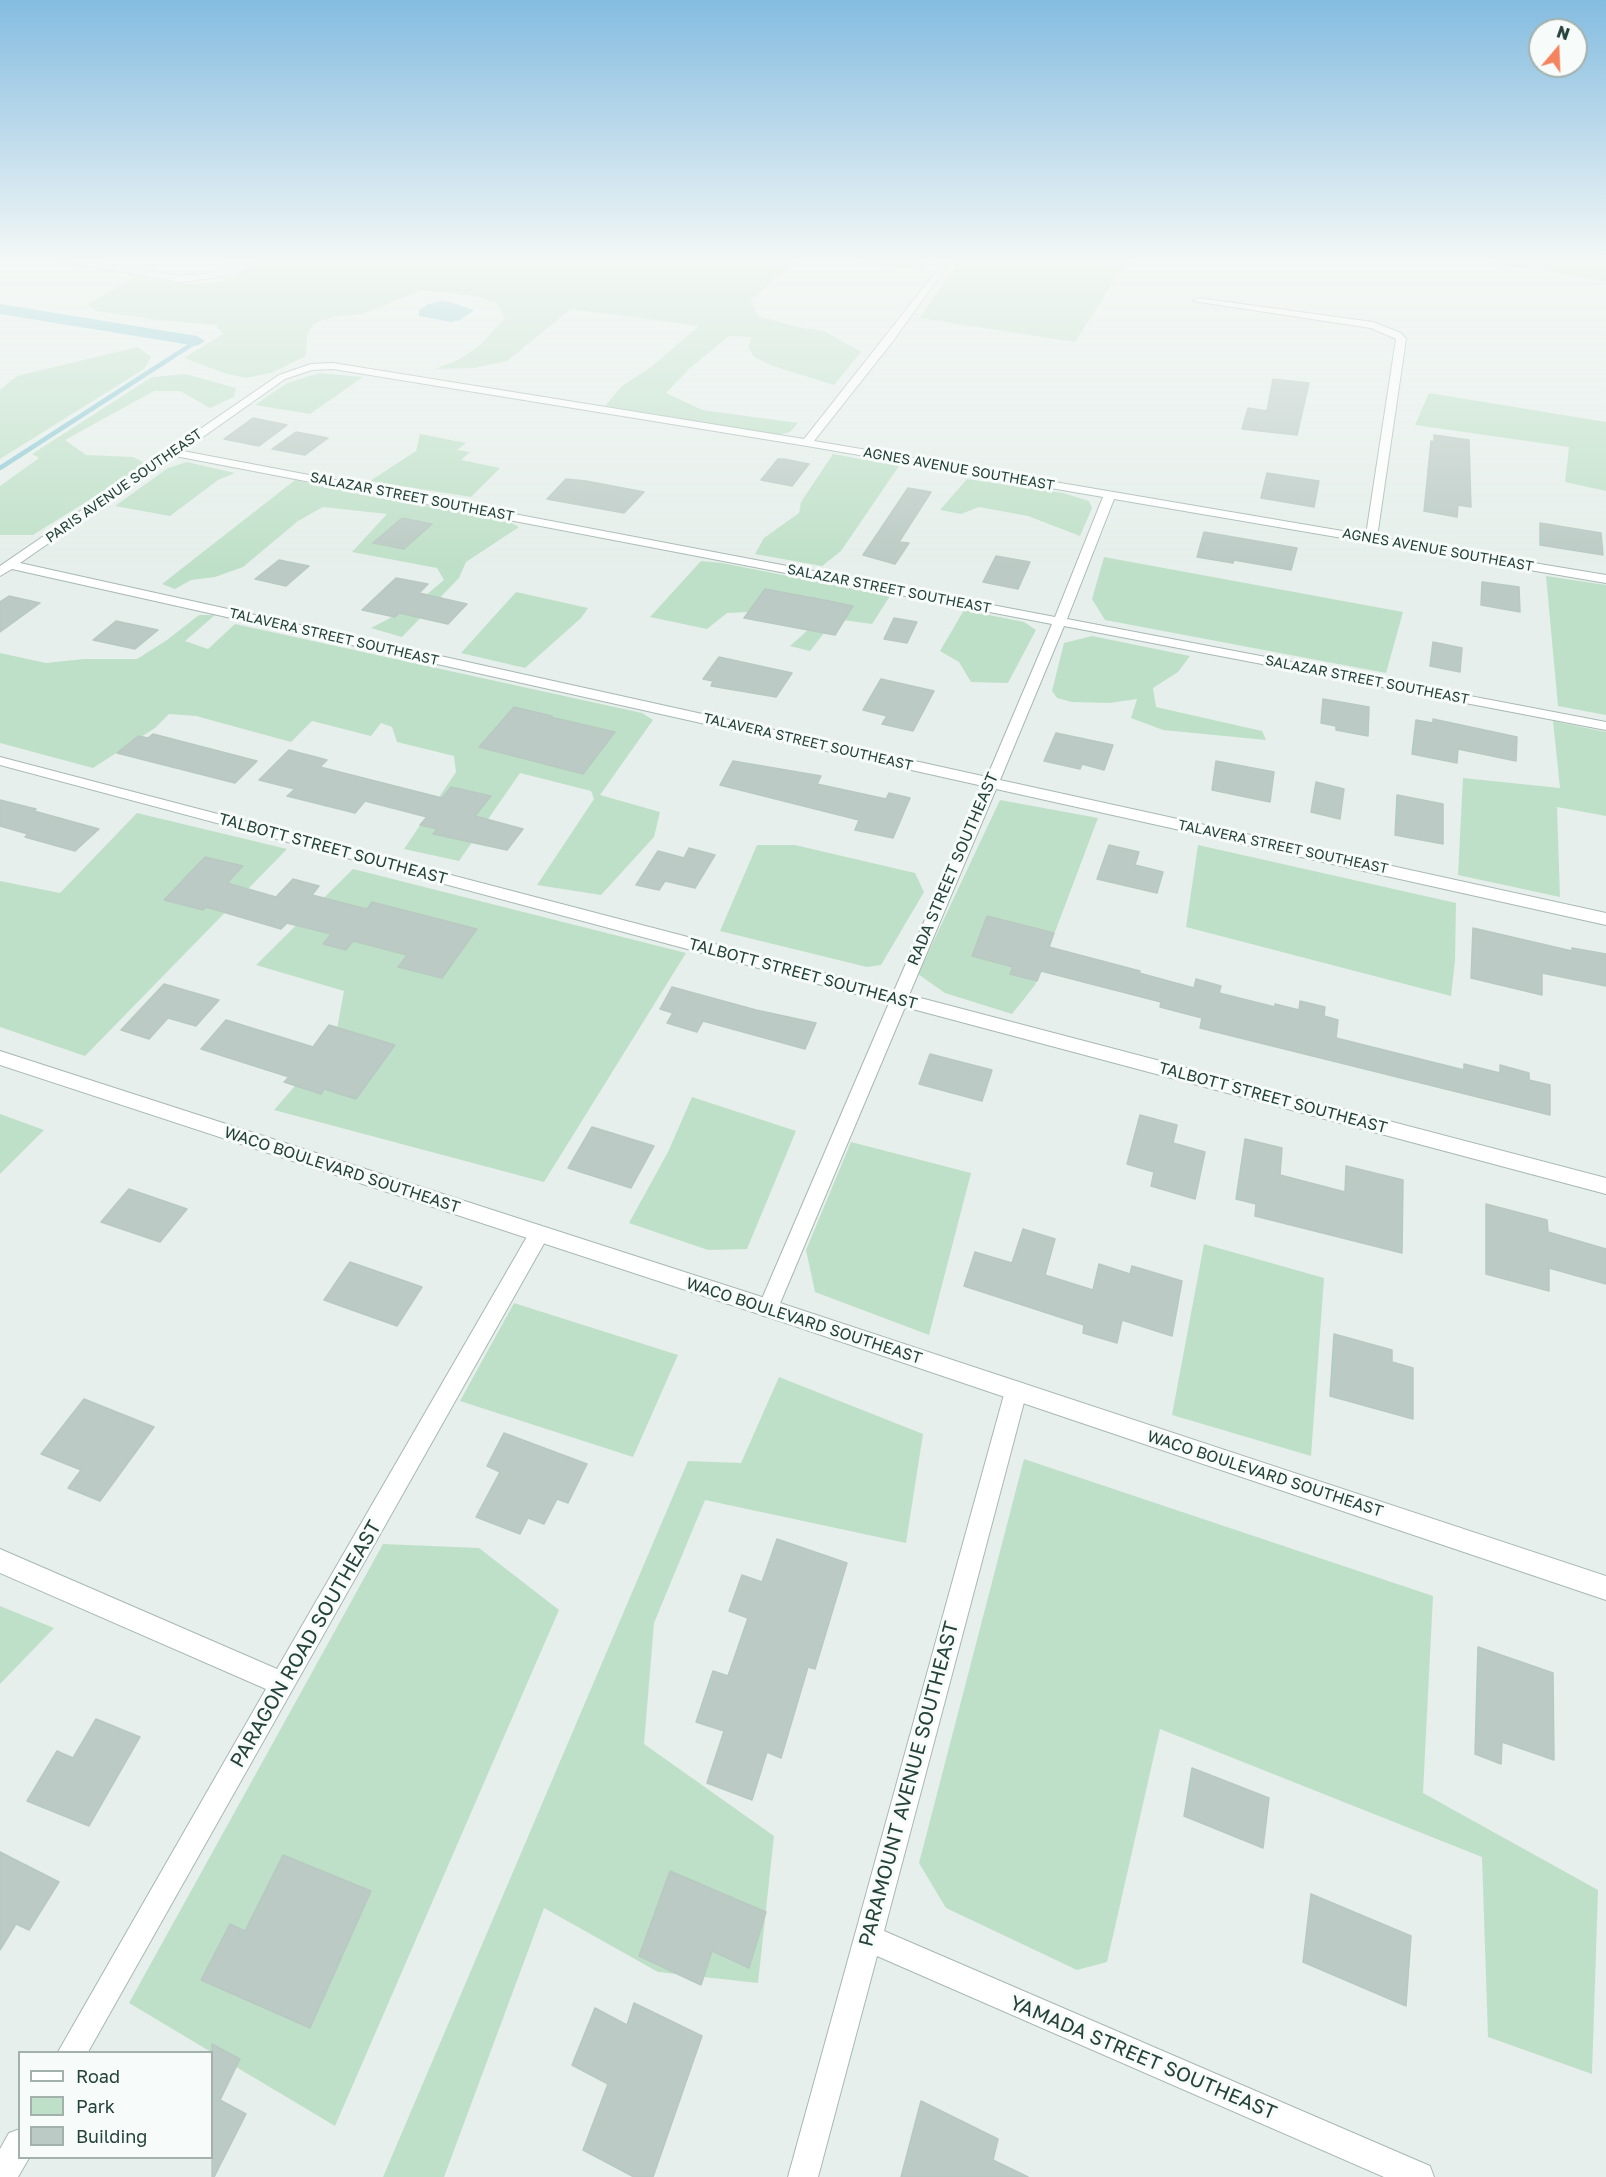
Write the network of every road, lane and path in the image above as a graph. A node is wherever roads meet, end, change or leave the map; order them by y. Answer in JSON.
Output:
{"nodes":[{"id":1,"x":871,"y":363,"type":"edge"},
{"id":2,"x":1397,"y":363,"type":"edge"},
{"id":3,"x":311,"y":367,"type":"joint"},
{"id":4,"x":807,"y":443,"type":"junction"},
{"id":5,"x":173,"y":452,"type":"junction"},
{"id":6,"x":1109,"y":496,"type":"junction"},
{"id":7,"x":1371,"y":539,"type":"junction"},
{"id":8,"x":5,"y":569,"type":"edge"},
{"id":9,"x":1606,"y":579,"type":"edge"},
{"id":10,"x":1060,"y":621,"type":"junction"},
{"id":11,"x":1606,"y":726,"type":"edge"},
{"id":12,"x":0,"y":761,"type":"edge"},
{"id":13,"x":989,"y":782,"type":"junction"},
{"id":14,"x":1606,"y":919,"type":"edge"},
{"id":15,"x":899,"y":999,"type":"junction"},
{"id":16,"x":0,"y":1058,"type":"edge"},
{"id":17,"x":1606,"y":1186,"type":"edge"},
{"id":18,"x":539,"y":1234,"type":"junction"},
{"id":19,"x":768,"y":1308,"type":"junction"},
{"id":20,"x":1016,"y":1391,"type":"junction"},
{"id":21,"x":0,"y":1562,"type":"edge"},
{"id":22,"x":1606,"y":1588,"type":"edge"},
{"id":23,"x":283,"y":1684,"type":"junction"},
{"id":24,"x":868,"y":1938,"type":"junction"},
{"id":25,"x":73,"y":2051,"type":"edge"},
{"id":26,"x":18,"y":2147,"type":"edge"},
{"id":27,"x":1,"y":2177,"type":"edge"},
{"id":28,"x":803,"y":2177,"type":"edge"},
{"id":29,"x":1419,"y":2177,"type":"edge"}],
"edges":[{"from":1,"to":4,"type":"street"},
{"from":2,"to":7,"type":"street"},
{"from":3,"to":4,"type":"street","name":"AGNES AVENUE SOUTHEAST"},
{"from":3,"to":5,"type":"street","name":"PARIS AVENUE SOUTHEAST"},
{"from":4,"to":6,"type":"street","name":"AGNES AVENUE SOUTHEAST"},
{"from":5,"to":8,"type":"street","name":"PARIS AVENUE SOUTHEAST"},
{"from":5,"to":10,"type":"street","name":"SALAZAR STREET SOUTHEAST"},
{"from":6,"to":7,"type":"street","name":"AGNES AVENUE SOUTHEAST"},
{"from":6,"to":10,"type":"street","name":"RADA STREET SOUTHEAST"},
{"from":7,"to":9,"type":"street","name":"AGNES AVENUE SOUTHEAST"},
{"from":8,"to":13,"type":"street","name":"TALAVERA STREET SOUTHEAST"},
{"from":10,"to":11,"type":"street","name":"SALAZAR STREET SOUTHEAST"},
{"from":10,"to":13,"type":"street","name":"RADA STREET SOUTHEAST"},
{"from":12,"to":15,"type":"street","name":"TALBOTT STREET SOUTHEAST"},
{"from":13,"to":14,"type":"street","name":"TALAVERA STREET SOUTHEAST"},
{"from":13,"to":15,"type":"street","name":"RADA STREET SOUTHEAST"},
{"from":15,"to":17,"type":"street","name":"TALBOTT STREET SOUTHEAST"},
{"from":15,"to":19,"type":"street","name":"RADA STREET SOUTHEAST"},
{"from":16,"to":18,"type":"street","name":"WACO BOULEVARD SOUTHEAST"},
{"from":18,"to":19,"type":"street","name":"WACO BOULEVARD SOUTHEAST"},
{"from":18,"to":23,"type":"street","name":"PARAGON ROAD SOUTHEAST"},
{"from":19,"to":20,"type":"street","name":"WACO BOULEVARD SOUTHEAST"},
{"from":20,"to":22,"type":"street","name":"WACO BOULEVARD SOUTHEAST"},
{"from":20,"to":24,"type":"street","name":"PARAMOUNT AVENUE SOUTHEAST"},
{"from":21,"to":23,"type":"street"},
{"from":23,"to":25,"type":"street","name":"PARAGON ROAD SOUTHEAST"},
{"from":24,"to":28,"type":"street","name":"PARAMOUNT AVENUE SOUTHEAST"},
{"from":24,"to":29,"type":"street","name":"YAMADA STREET SOUTHEAST"},
{"from":26,"to":27,"type":"street"}]}
